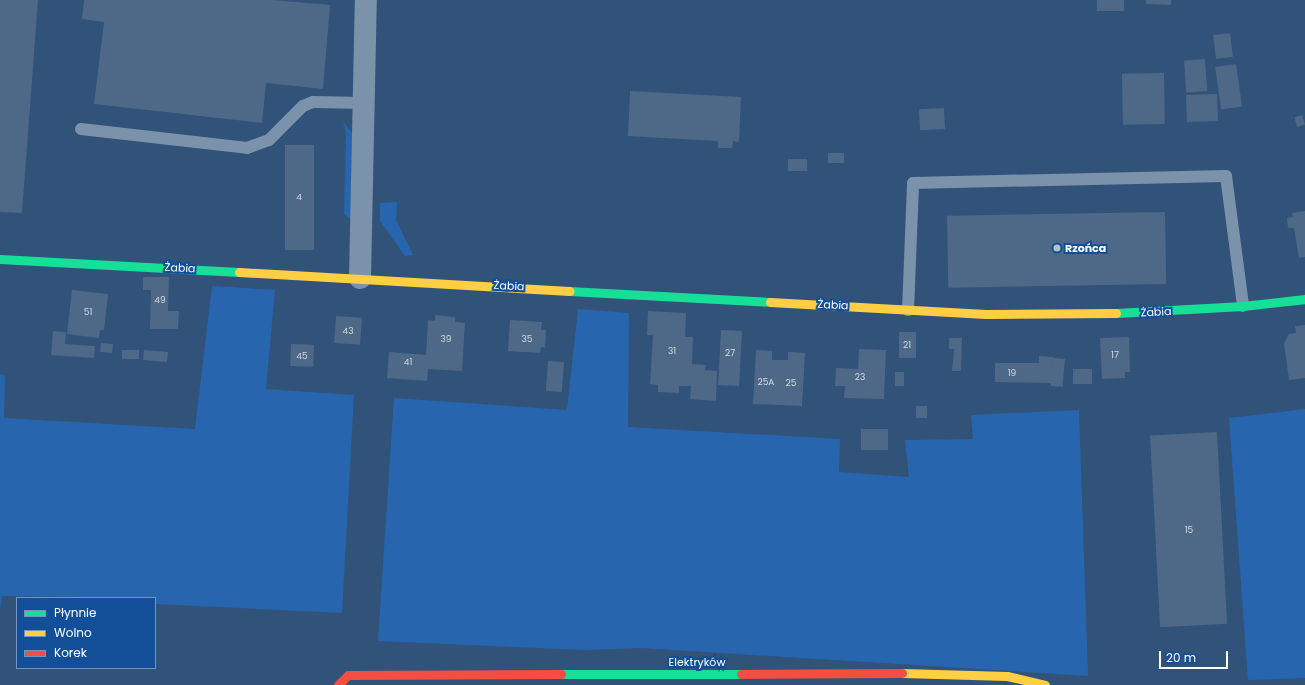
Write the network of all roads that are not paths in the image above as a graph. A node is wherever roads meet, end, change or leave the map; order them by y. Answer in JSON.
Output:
{"nodes":[{"id":1,"x":366,"y":0,"type":"edge"},
{"id":2,"x":364,"y":104,"type":"junction"},
{"id":3,"x":81,"y":129,"type":"dead end"},
{"id":4,"x":0,"y":259,"type":"edge"},
{"id":5,"x":360,"y":278,"type":"junction"},
{"id":6,"x":1305,"y":299,"type":"edge"},
{"id":7,"x":1243,"y":306,"type":"junction"},
{"id":8,"x":908,"y":310,"type":"junction"},
{"id":9,"x":338,"y":685,"type":"edge"},
{"id":10,"x":1045,"y":685,"type":"edge"}],
"edges":[{"from":1,"to":2,"type":"street"},
{"from":2,"to":3,"type":"lane"},
{"from":2,"to":5,"type":"street"},
{"from":4,"to":5,"type":"street","name":"Żabia"},
{"from":5,"to":8,"type":"street","name":"Żabia"},
{"from":6,"to":7,"type":"street","name":"Żabia"},
{"from":7,"to":8,"type":"street","name":"Żabia"},
{"from":7,"to":8,"type":"lane"},
{"from":9,"to":10,"type":"street","name":"Elektryków"}]}
